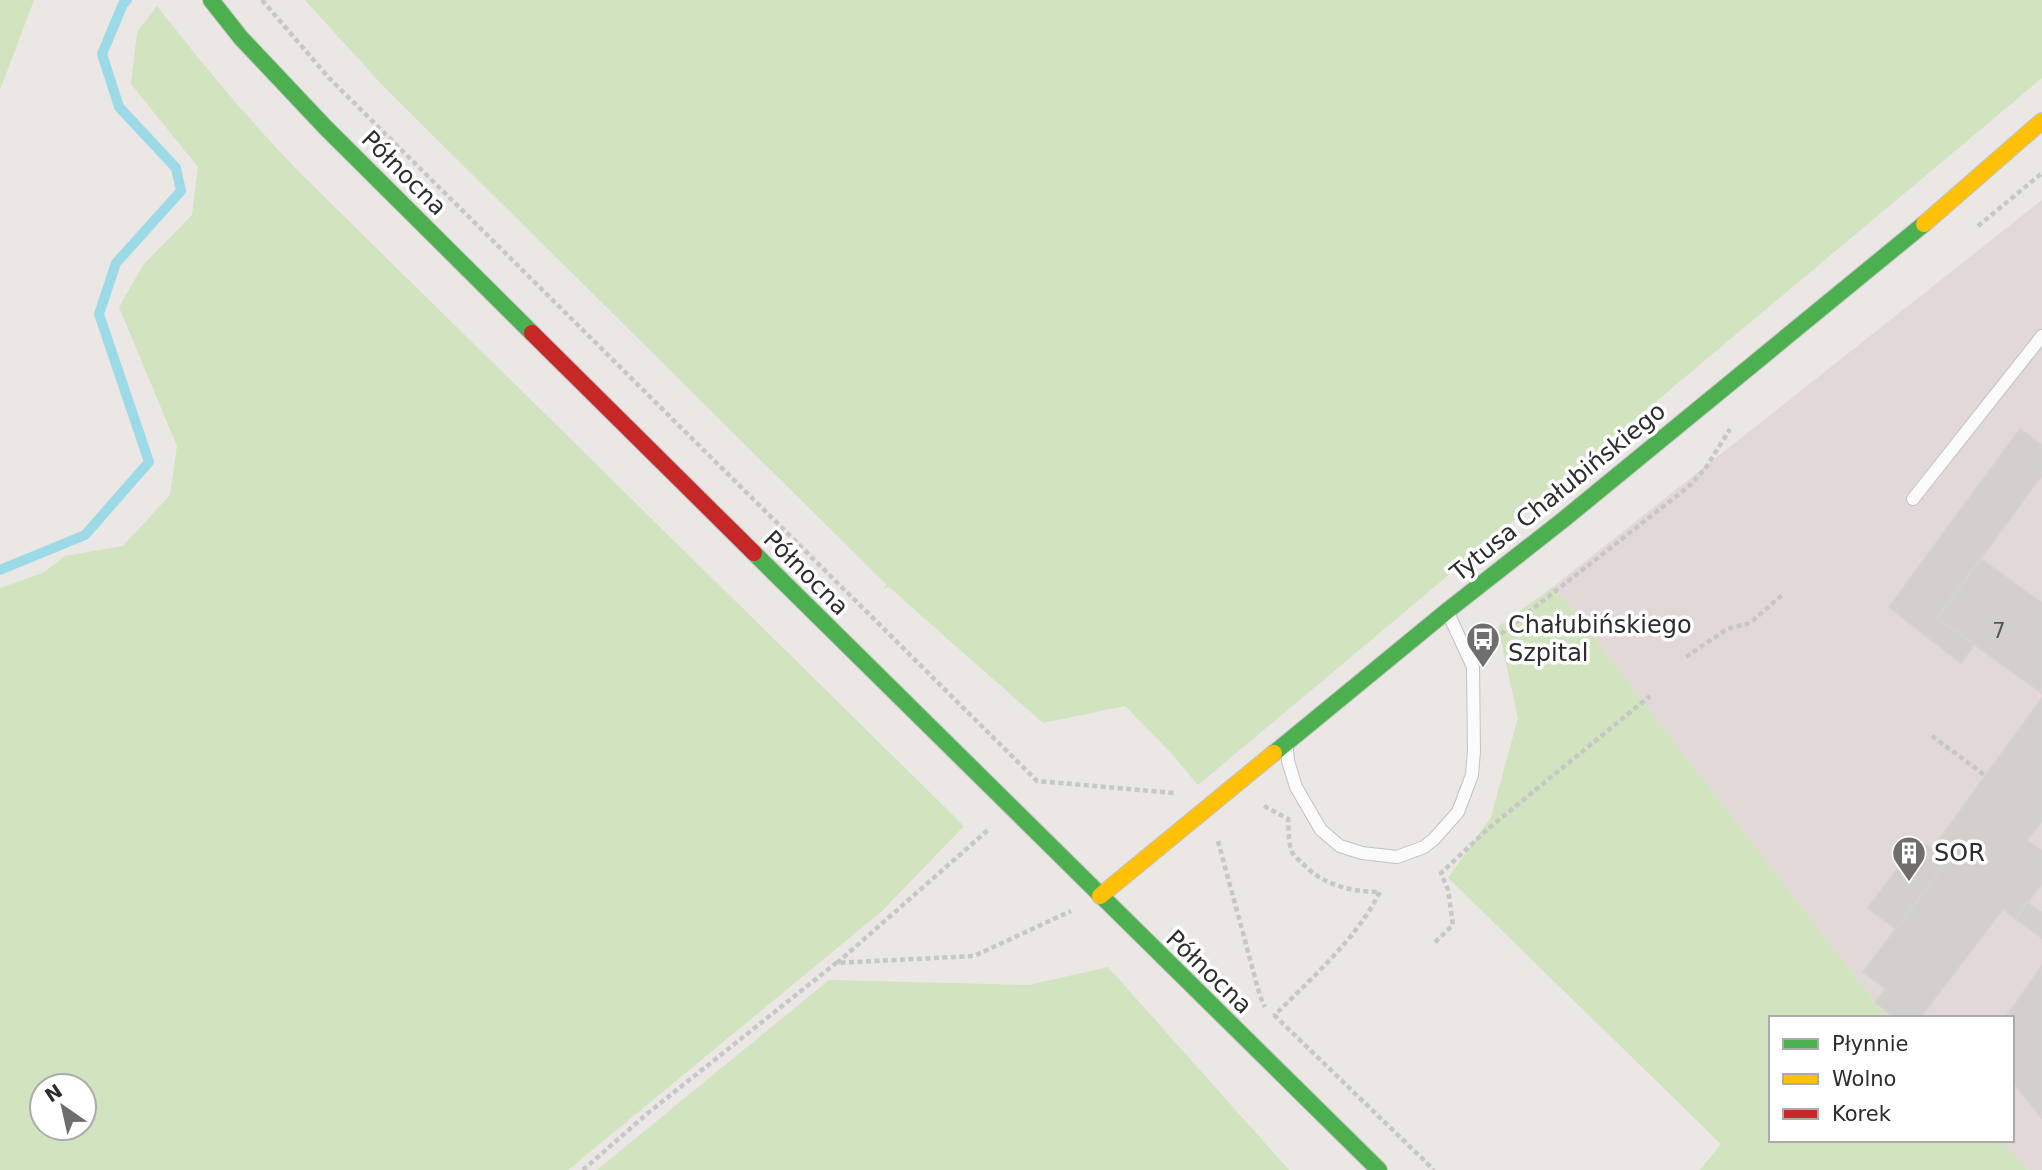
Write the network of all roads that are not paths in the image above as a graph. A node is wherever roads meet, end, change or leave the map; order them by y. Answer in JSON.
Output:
{"nodes":[{"id":1,"x":211,"y":0,"type":"edge"},
{"id":2,"x":2042,"y":121,"type":"edge"},
{"id":3,"x":2042,"y":336,"type":"edge"},
{"id":4,"x":1913,"y":499,"type":"dead end"},
{"id":5,"x":1447,"y":611,"type":"junction"},
{"id":6,"x":1286,"y":744,"type":"junction"},
{"id":7,"x":1100,"y":896,"type":"junction"},
{"id":8,"x":1378,"y":1170,"type":"edge"}],
"edges":[{"from":1,"to":7,"type":"street","name":"Północna"},
{"from":2,"to":5,"type":"street","name":"Tytusa Chałubińskiego"},
{"from":3,"to":4,"type":"lane"},
{"from":5,"to":6,"type":"street","name":"Tytusa Chałubińskiego"},
{"from":5,"to":6,"type":"lane"},
{"from":6,"to":7,"type":"street","name":"Tytusa Chałubińskiego"},
{"from":7,"to":8,"type":"street","name":"Północna"}]}
